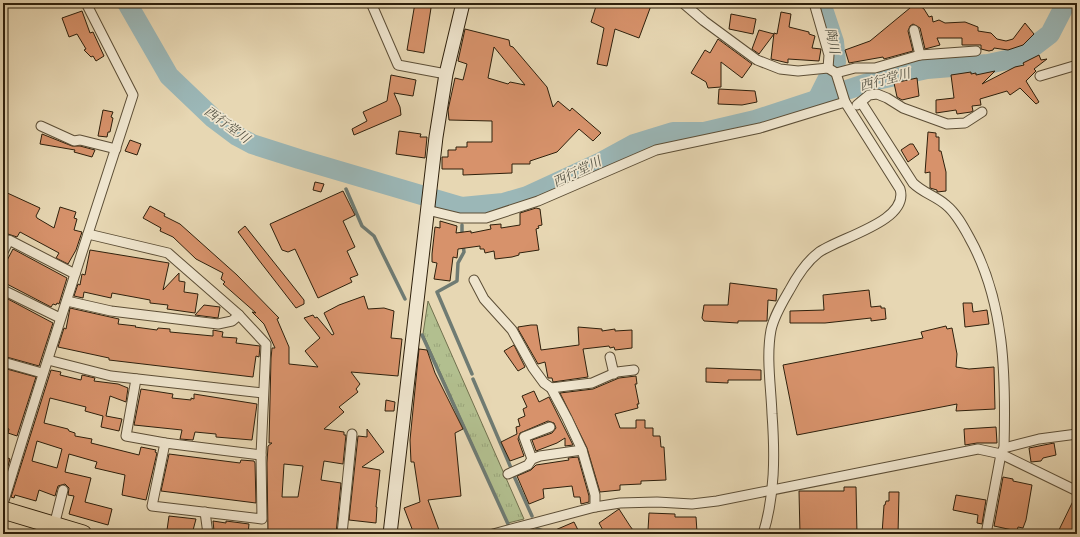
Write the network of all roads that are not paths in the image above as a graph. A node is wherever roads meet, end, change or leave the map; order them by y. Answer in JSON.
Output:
{"nodes":[{"id":1,"x":86,"y":3,"type":"edge"},
{"id":2,"x":463,"y":3,"type":"edge"},
{"id":3,"x":683,"y":3,"type":"edge"},
{"id":4,"x":814,"y":3,"type":"edge"},
{"id":5,"x":372,"y":4,"type":"dead end"},
{"id":6,"x":914,"y":30,"type":"dead end"},
{"id":7,"x":976,"y":51,"type":"dead end"},
{"id":8,"x":920,"y":55,"type":"junction"},
{"id":9,"x":1077,"y":65,"type":"edge"},
{"id":10,"x":828,"y":68,"type":"junction"},
{"id":11,"x":836,"y":73,"type":"junction"},
{"id":12,"x":446,"y":74,"type":"junction"},
{"id":13,"x":1040,"y":76,"type":"dead end"},
{"id":14,"x":861,"y":102,"type":"junction"},
{"id":15,"x":848,"y":106,"type":"junction"},
{"id":16,"x":982,"y":112,"type":"dead end"},
{"id":17,"x":41,"y":126,"type":"dead end"},
{"id":18,"x":116,"y":149,"type":"junction"},
{"id":19,"x":427,"y":208,"type":"junction"},
{"id":20,"x":88,"y":234,"type":"junction"},
{"id":21,"x":3,"y":252,"type":"edge"},
{"id":22,"x":75,"y":274,"type":"junction"},
{"id":23,"x":474,"y":280,"type":"dead end"},
{"id":24,"x":3,"y":290,"type":"edge"},
{"id":25,"x":67,"y":300,"type":"junction"},
{"id":26,"x":239,"y":315,"type":"junction"},
{"id":27,"x":60,"y":318,"type":"junction"},
{"id":28,"x":610,"y":357,"type":"dead end"},
{"id":29,"x":48,"y":360,"type":"junction"},
{"id":30,"x":3,"y":362,"type":"edge"},
{"id":31,"x":634,"y":370,"type":"dead end"},
{"id":32,"x":42,"y":373,"type":"junction"},
{"id":33,"x":614,"y":374,"type":"junction"},
{"id":34,"x":136,"y":379,"type":"junction"},
{"id":35,"x":551,"y":388,"type":"junction"},
{"id":36,"x":263,"y":394,"type":"junction"},
{"id":37,"x":550,"y":427,"type":"dead end"},
{"id":38,"x":352,"y":434,"type":"dead end"},
{"id":39,"x":1077,"y":434,"type":"edge"},
{"id":40,"x":165,"y":443,"type":"junction"},
{"id":41,"x":582,"y":450,"type":"junction"},
{"id":42,"x":1003,"y":451,"type":"junction"},
{"id":43,"x":261,"y":455,"type":"junction"},
{"id":44,"x":532,"y":459,"type":"junction"},
{"id":45,"x":508,"y":474,"type":"dead end"},
{"id":46,"x":63,"y":490,"type":"dead end"},
{"id":47,"x":772,"y":490,"type":"junction"},
{"id":48,"x":1077,"y":491,"type":"edge"},
{"id":49,"x":3,"y":504,"type":"edge"},
{"id":50,"x":595,"y":507,"type":"junction"},
{"id":51,"x":3,"y":510,"type":"edge"},
{"id":52,"x":206,"y":512,"type":"junction"},
{"id":53,"x":48,"y":528,"type":"edge"},
{"id":54,"x":83,"y":534,"type":"edge"},
{"id":55,"x":208,"y":534,"type":"edge"},
{"id":56,"x":342,"y":534,"type":"edge"},
{"id":57,"x":390,"y":534,"type":"edge"},
{"id":58,"x":494,"y":534,"type":"edge"},
{"id":59,"x":763,"y":534,"type":"edge"},
{"id":60,"x":986,"y":534,"type":"edge"}],
"edges":[{"from":1,"to":18,"type":"street"},
{"from":2,"to":12,"type":"street"},
{"from":3,"to":10,"type":"street"},
{"from":4,"to":10,"type":"street"},
{"from":5,"to":12,"type":"street"},
{"from":6,"to":8,"type":"street"},
{"from":7,"to":8,"type":"street"},
{"from":8,"to":11,"type":"street"},
{"from":9,"to":13,"type":"street"},
{"from":10,"to":11,"type":"street"},
{"from":11,"to":15,"type":"street"},
{"from":12,"to":19,"type":"street"},
{"from":14,"to":15,"type":"street"},
{"from":14,"to":16,"type":"street"},
{"from":14,"to":42,"type":"street"},
{"from":15,"to":19,"type":"street"},
{"from":15,"to":47,"type":"street"},
{"from":17,"to":18,"type":"street"},
{"from":18,"to":20,"type":"street"},
{"from":19,"to":57,"type":"street"},
{"from":20,"to":22,"type":"street"},
{"from":20,"to":26,"type":"street"},
{"from":21,"to":22,"type":"street"},
{"from":22,"to":25,"type":"street"},
{"from":23,"to":35,"type":"street"},
{"from":24,"to":27,"type":"street"},
{"from":25,"to":26,"type":"street"},
{"from":25,"to":27,"type":"street"},
{"from":26,"to":36,"type":"street"},
{"from":27,"to":29,"type":"street"},
{"from":28,"to":33,"type":"street"},
{"from":29,"to":32,"type":"street"},
{"from":29,"to":34,"type":"street"},
{"from":30,"to":32,"type":"street"},
{"from":31,"to":33,"type":"street"},
{"from":32,"to":49,"type":"street"},
{"from":33,"to":35,"type":"street"},
{"from":34,"to":36,"type":"street"},
{"from":34,"to":40,"type":"street"},
{"from":35,"to":41,"type":"street"},
{"from":36,"to":43,"type":"street"},
{"from":37,"to":44,"type":"street"},
{"from":38,"to":56,"type":"street"},
{"from":39,"to":42,"type":"street"},
{"from":40,"to":43,"type":"street"},
{"from":40,"to":52,"type":"street"},
{"from":41,"to":44,"type":"street"},
{"from":41,"to":50,"type":"street"},
{"from":42,"to":47,"type":"street"},
{"from":42,"to":48,"type":"street"},
{"from":42,"to":60,"type":"street"},
{"from":43,"to":52,"type":"street"},
{"from":44,"to":45,"type":"street"},
{"from":46,"to":53,"type":"street"},
{"from":47,"to":50,"type":"street"},
{"from":47,"to":59,"type":"street"},
{"from":50,"to":58,"type":"street"},
{"from":51,"to":53,"type":"highway"},
{"from":52,"to":55,"type":"street"},
{"from":53,"to":54,"type":"highway"}]}
